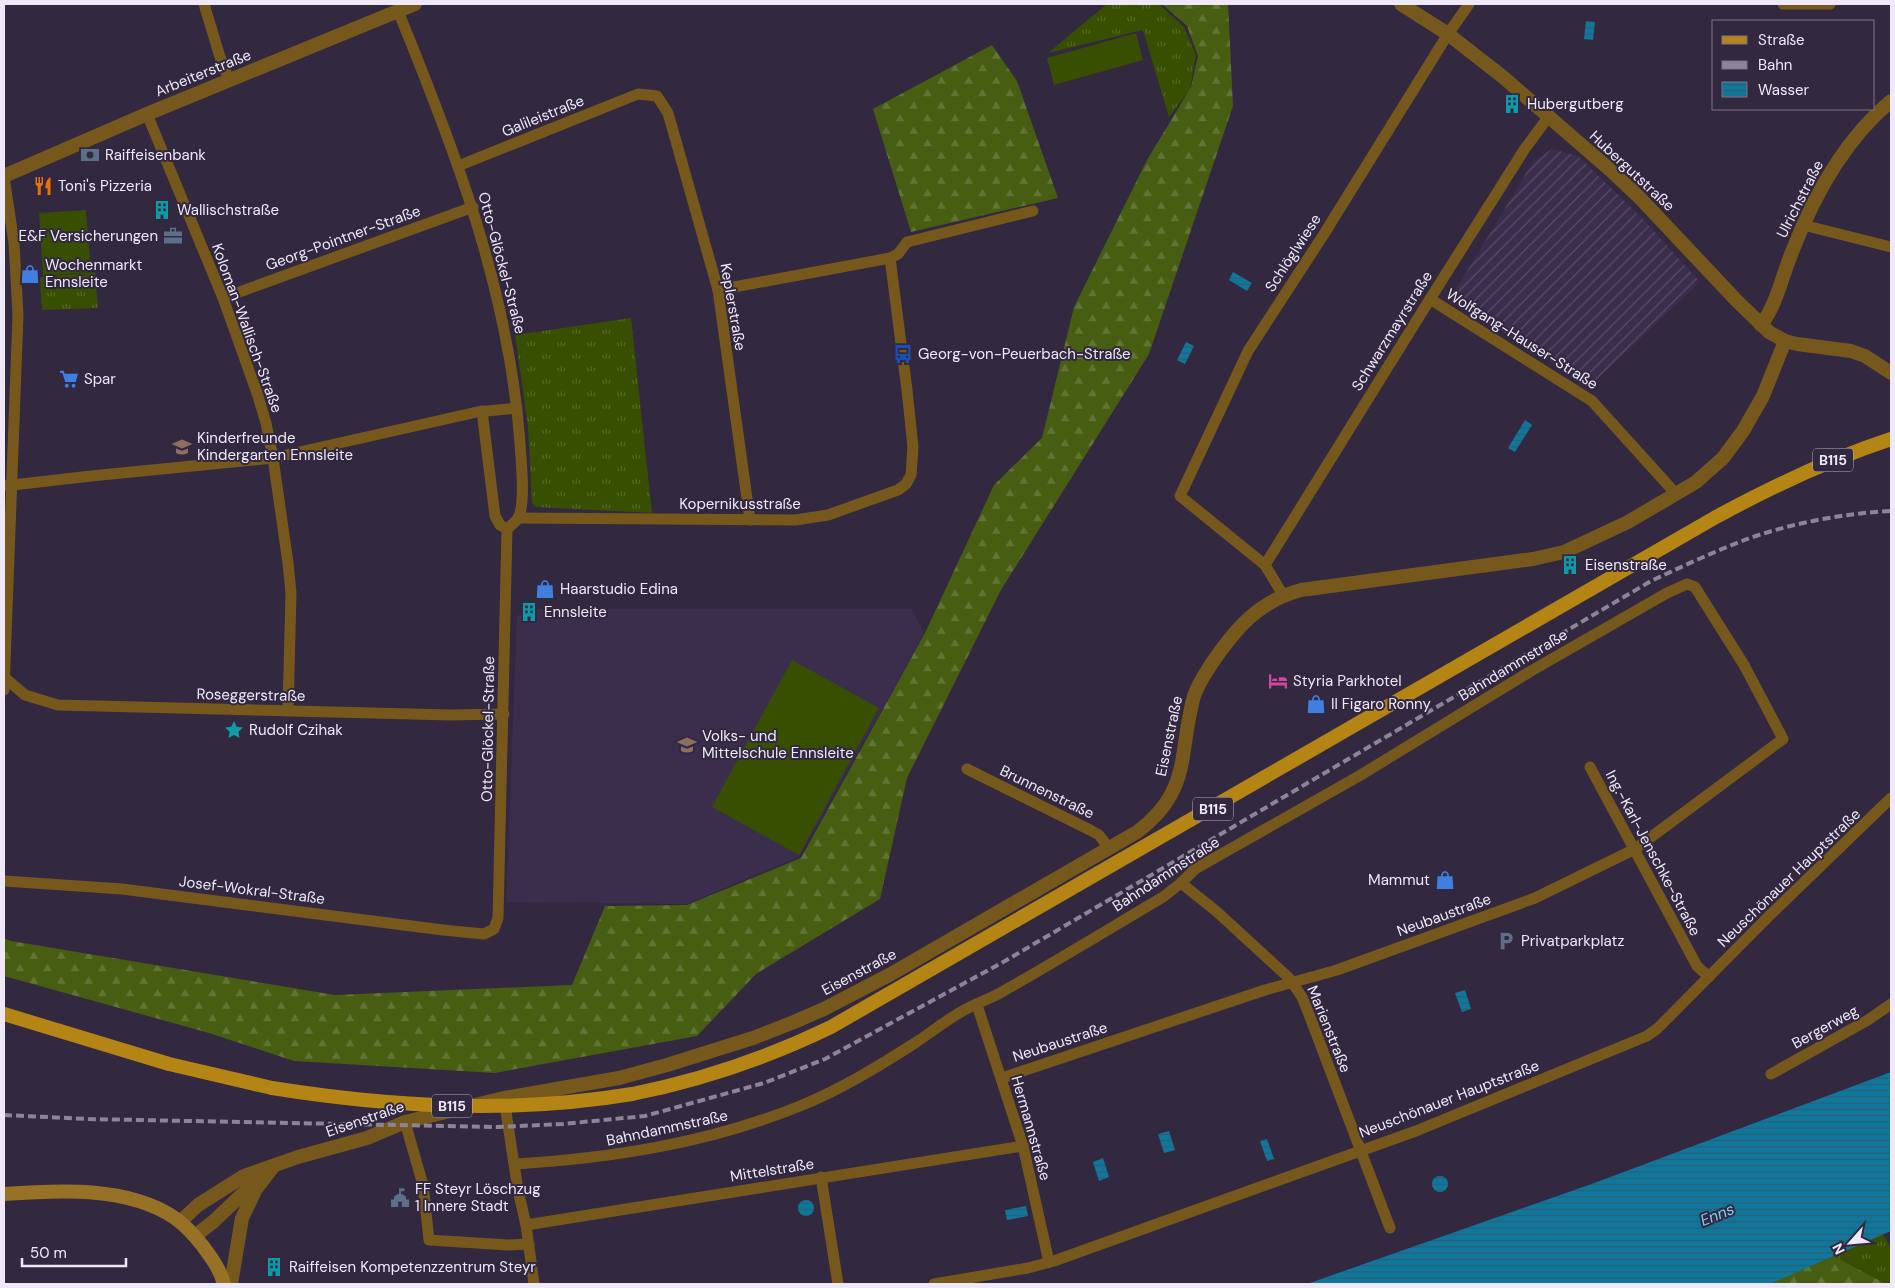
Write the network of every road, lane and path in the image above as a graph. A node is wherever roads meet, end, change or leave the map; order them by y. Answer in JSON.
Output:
{"nodes":[{"id":1,"x":204,"y":4,"type":"edge"},
{"id":2,"x":415,"y":4,"type":"edge"},
{"id":3,"x":1401,"y":4,"type":"edge"},
{"id":4,"x":1469,"y":4,"type":"edge"},
{"id":5,"x":1783,"y":4,"type":"edge"},
{"id":6,"x":1830,"y":4,"type":"edge"},
{"id":7,"x":398,"y":11,"type":"junction"},
{"id":8,"x":1448,"y":34,"type":"junction"},
{"id":9,"x":229,"y":80,"type":"junction"},
{"id":10,"x":638,"y":94,"type":"joint"},
{"id":11,"x":1891,"y":101,"type":"edge"},
{"id":12,"x":147,"y":114,"type":"junction"},
{"id":13,"x":1549,"y":116,"type":"junction"},
{"id":14,"x":458,"y":166,"type":"junction"},
{"id":15,"x":4,"y":176,"type":"edge"},
{"id":16,"x":473,"y":207,"type":"junction"},
{"id":17,"x":1033,"y":211,"type":"dead end"},
{"id":18,"x":1803,"y":225,"type":"junction"},
{"id":19,"x":1891,"y":247,"type":"edge"},
{"id":20,"x":890,"y":258,"type":"junction"},
{"id":21,"x":718,"y":290,"type":"junction"},
{"id":22,"x":223,"y":298,"type":"junction"},
{"id":23,"x":1430,"y":299,"type":"junction"},
{"id":24,"x":1761,"y":325,"type":"junction"},
{"id":25,"x":1785,"y":341,"type":"junction"},
{"id":26,"x":1891,"y":373,"type":"edge"},
{"id":27,"x":516,"y":408,"type":"junction"},
{"id":28,"x":482,"y":411,"type":"junction"},
{"id":29,"x":1891,"y":439,"type":"edge"},
{"id":30,"x":273,"y":458,"type":"junction"},
{"id":31,"x":8,"y":486,"type":"edge"},
{"id":32,"x":1677,"y":495,"type":"junction"},
{"id":33,"x":518,"y":518,"type":"junction"},
{"id":34,"x":750,"y":520,"type":"junction"},
{"id":35,"x":507,"y":529,"type":"junction"},
{"id":36,"x":1265,"y":565,"type":"junction"},
{"id":37,"x":1283,"y":595,"type":"junction"},
{"id":38,"x":1744,"y":665,"type":"joint"},
{"id":39,"x":4,"y":678,"type":"edge"},
{"id":40,"x":4,"y":690,"type":"edge"},
{"id":41,"x":288,"y":711,"type":"junction"},
{"id":42,"x":504,"y":714,"type":"junction"},
{"id":43,"x":1590,"y":767,"type":"dead end"},
{"id":44,"x":967,"y":769,"type":"dead end"},
{"id":45,"x":1891,"y":798,"type":"edge"},
{"id":46,"x":1109,"y":848,"type":"junction"},
{"id":47,"x":1635,"y":849,"type":"junction"},
{"id":48,"x":4,"y":881,"type":"edge"},
{"id":49,"x":1181,"y":883,"type":"junction"},
{"id":50,"x":494,"y":929,"type":"joint"},
{"id":51,"x":1708,"y":978,"type":"junction"},
{"id":52,"x":1293,"y":983,"type":"junction"},
{"id":53,"x":1891,"y":1004,"type":"edge"},
{"id":54,"x":977,"y":1005,"type":"junction"},
{"id":55,"x":4,"y":1014,"type":"edge"},
{"id":56,"x":1771,"y":1074,"type":"dead end"},
{"id":57,"x":1002,"y":1078,"type":"junction"},
{"id":58,"x":504,"y":1098,"type":"junction"},
{"id":59,"x":405,"y":1122,"type":"junction"},
{"id":60,"x":1023,"y":1146,"type":"junction"},
{"id":61,"x":1360,"y":1150,"type":"junction"},
{"id":62,"x":515,"y":1164,"type":"junction"},
{"id":63,"x":274,"y":1167,"type":"junction"},
{"id":64,"x":821,"y":1178,"type":"junction"},
{"id":65,"x":4,"y":1194,"type":"edge"},
{"id":66,"x":180,"y":1222,"type":"junction"},
{"id":67,"x":526,"y":1225,"type":"junction"},
{"id":68,"x":1390,"y":1228,"type":"dead end"},
{"id":69,"x":195,"y":1236,"type":"junction"},
{"id":70,"x":529,"y":1244,"type":"junction"},
{"id":71,"x":1050,"y":1262,"type":"junction"},
{"id":72,"x":224,"y":1284,"type":"edge"},
{"id":73,"x":232,"y":1284,"type":"edge"},
{"id":74,"x":534,"y":1284,"type":"edge"},
{"id":75,"x":838,"y":1284,"type":"edge"},
{"id":76,"x":934,"y":1284,"type":"edge"}],
"edges":[{"from":1,"to":9,"type":"street"},
{"from":2,"to":7,"type":"street","name":"Arbeiterstraße"},
{"from":3,"to":8,"type":"street","name":"Hubergutstraße"},
{"from":4,"to":8,"type":"street","name":"Schlöglwiese"},
{"from":5,"to":6,"type":"street"},
{"from":7,"to":9,"type":"street","name":"Arbeiterstraße"},
{"from":7,"to":14,"type":"street","name":"Otto-Glöckel-Straße"},
{"from":8,"to":13,"type":"street","name":"Hubergutstraße"},
{"from":8,"to":36,"type":"street","name":"Schlöglwiese"},
{"from":9,"to":12,"type":"street","name":"Arbeiterstraße"},
{"from":10,"to":14,"type":"street","name":"Galileistraße"},
{"from":10,"to":21,"type":"street","name":"Keplerstraße"},
{"from":11,"to":18,"type":"street","name":"Ulrichstraße"},
{"from":12,"to":15,"type":"street","name":"Arbeiterstraße"},
{"from":12,"to":22,"type":"street","name":"Koloman-Wallisch-Straße"},
{"from":13,"to":23,"type":"street","name":"Schwarzmayrstraße"},
{"from":13,"to":24,"type":"street","name":"Hubergutstraße"},
{"from":14,"to":16,"type":"street","name":"Otto-Glöckel-Straße"},
{"from":15,"to":31,"type":"street"},
{"from":16,"to":22,"type":"street","name":"Georg-Pointner-Straße"},
{"from":16,"to":27,"type":"street","name":"Otto-Glöckel-Straße"},
{"from":17,"to":20,"type":"street"},
{"from":18,"to":19,"type":"street"},
{"from":18,"to":24,"type":"street","name":"Ulrichstraße"},
{"from":20,"to":21,"type":"street"},
{"from":20,"to":34,"type":"street","name":"Kopernikusstraße"},
{"from":21,"to":34,"type":"street","name":"Keplerstraße"},
{"from":22,"to":30,"type":"street","name":"Koloman-Wallisch-Straße"},
{"from":23,"to":32,"type":"street","name":"Wolfgang-Hauser-Straße"},
{"from":23,"to":36,"type":"street","name":"Schwarzmayrstraße"},
{"from":24,"to":25,"type":"street","name":"Hubergutstraße"},
{"from":25,"to":26,"type":"street"},
{"from":25,"to":32,"type":"street","name":"Eisenstraße"},
{"from":27,"to":28,"type":"street"},
{"from":27,"to":33,"type":"street","name":"Otto-Glöckel-Straße"},
{"from":28,"to":30,"type":"street"},
{"from":28,"to":35,"type":"street"},
{"from":29,"to":55,"type":"main road","name":"Eisenstraße","number":"B115","bridge":true},
{"from":30,"to":31,"type":"street"},
{"from":30,"to":41,"type":"street","name":"Koloman-Wallisch-Straße"},
{"from":31,"to":39,"type":"street"},
{"from":32,"to":37,"type":"street","name":"Eisenstraße"},
{"from":33,"to":34,"type":"street","name":"Kopernikusstraße"},
{"from":33,"to":35,"type":"street"},
{"from":35,"to":42,"type":"street","name":"Otto-Glöckel-Straße"},
{"from":36,"to":37,"type":"street"},
{"from":37,"to":46,"type":"street","name":"Eisenstraße"},
{"from":38,"to":47,"type":"street","name":"Neubaustraße"},
{"from":38,"to":49,"type":"street","name":"Bahndammstraße"},
{"from":39,"to":40,"type":"street"},
{"from":39,"to":41,"type":"street","name":"Roseggerstraße"},
{"from":41,"to":42,"type":"street","name":"Roseggerstraße"},
{"from":42,"to":50,"type":"street","name":"Otto-Glöckel-Straße"},
{"from":43,"to":47,"type":"street","name":"Ing.-Karl-Jenschke-Straße"},
{"from":44,"to":46,"type":"street","name":"Brunnenstraße"},
{"from":45,"to":51,"type":"street","name":"Neuschönauer Hauptstraße"},
{"from":46,"to":58,"type":"street","name":"Eisenstraße"},
{"from":47,"to":51,"type":"street","name":"Ing.-Karl-Jenschke-Straße"},
{"from":47,"to":52,"type":"street","name":"Neubaustraße"},
{"from":48,"to":50,"type":"street","name":"Josef-Wokral-Straße"},
{"from":49,"to":52,"type":"street","name":"Marienstraße"},
{"from":49,"to":54,"type":"street","name":"Bahndammstraße"},
{"from":51,"to":61,"type":"street","name":"Neuschönauer Hauptstraße"},
{"from":52,"to":57,"type":"street","name":"Neubaustraße"},
{"from":52,"to":61,"type":"street","name":"Marienstraße"},
{"from":53,"to":56,"type":"street","name":"Bergerweg"},
{"from":54,"to":57,"type":"street","name":"Hermannstraße"},
{"from":54,"to":62,"type":"street","name":"Bahndammstraße"},
{"from":57,"to":60,"type":"street","name":"Hermannstraße"},
{"from":58,"to":59,"type":"street","name":"Eisenstraße"},
{"from":58,"to":62,"type":"street"},
{"from":59,"to":63,"type":"street","name":"Eisenstraße"},
{"from":59,"to":70,"type":"street"},
{"from":60,"to":64,"type":"street","name":"Mittelstraße"},
{"from":60,"to":71,"type":"street","name":"Hermannstraße"},
{"from":61,"to":68,"type":"street","name":"Marienstraße"},
{"from":61,"to":71,"type":"street","name":"Neuschönauer Hauptstraße"},
{"from":62,"to":67,"type":"street"},
{"from":63,"to":66,"type":"street","name":"Eisenstraße"},
{"from":63,"to":69,"type":"street","name":"Eisenstraße"},
{"from":63,"to":73,"type":"street","name":"Eisenstraße"},
{"from":64,"to":67,"type":"street","name":"Mittelstraße"},
{"from":64,"to":75,"type":"street"},
{"from":65,"to":66,"type":"main road"},
{"from":66,"to":69,"type":"main road"},
{"from":67,"to":70,"type":"street"},
{"from":69,"to":72,"type":"main road"},
{"from":70,"to":74,"type":"street"},
{"from":71,"to":76,"type":"street","name":"Neuschönauer Hauptstraße"}]}
